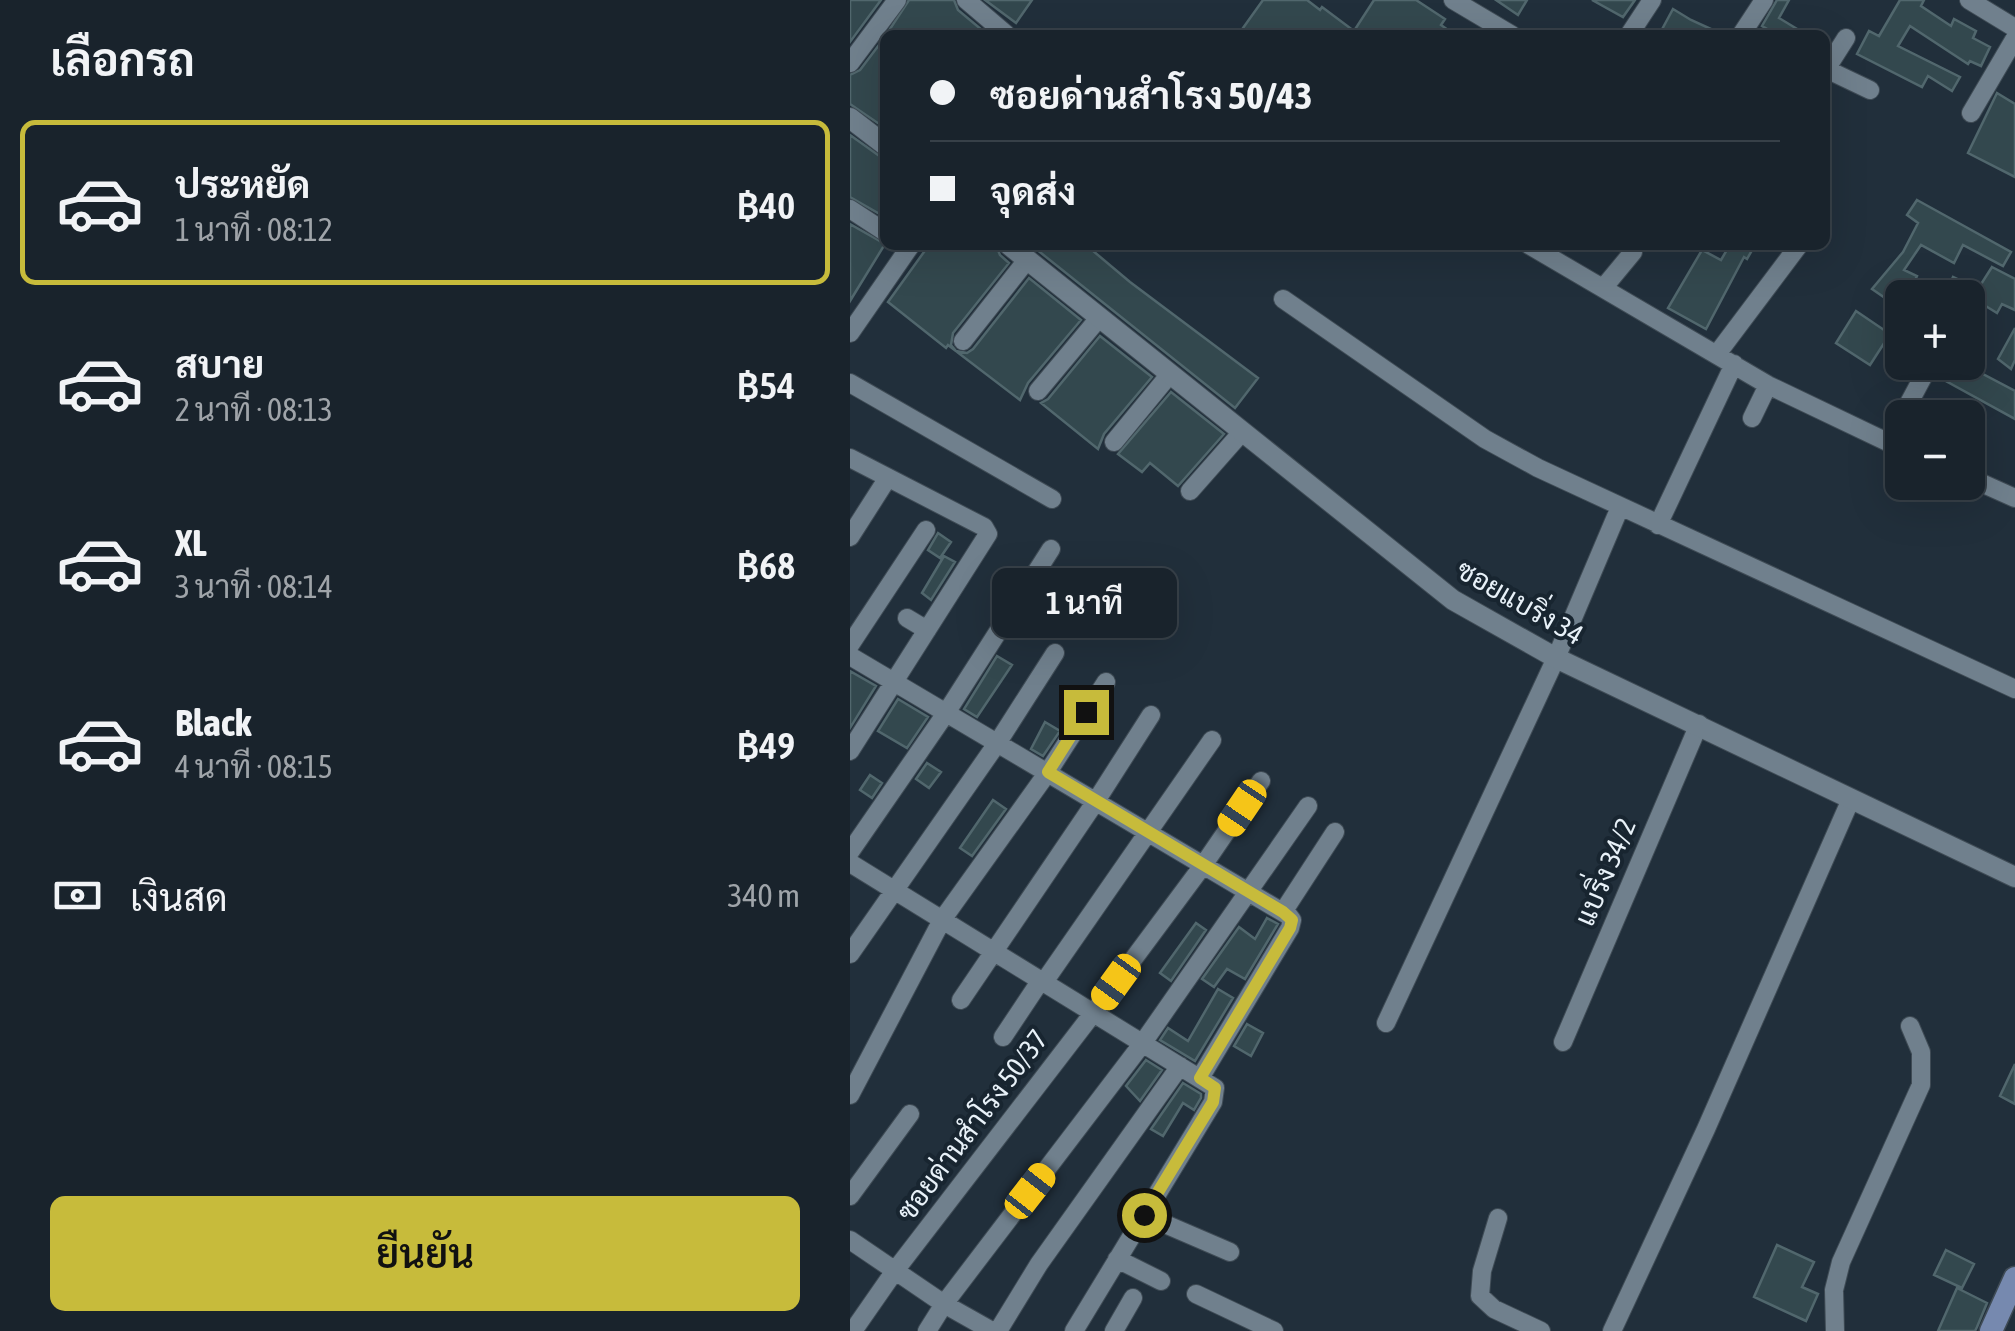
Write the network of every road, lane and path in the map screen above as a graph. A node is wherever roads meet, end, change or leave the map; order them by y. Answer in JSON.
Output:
{"nodes":[{"id":1,"x":897,"y":0,"type":"edge"},
{"id":2,"x":966,"y":0,"type":"edge"},
{"id":3,"x":1453,"y":0,"type":"edge"},
{"id":4,"x":1652,"y":0,"type":"edge"},
{"id":5,"x":1764,"y":0,"type":"edge"},
{"id":6,"x":1969,"y":0,"type":"edge"},
{"id":7,"x":2015,"y":28,"type":"edge"},
{"id":8,"x":1001,"y":30,"type":"edge"},
{"id":9,"x":1504,"y":30,"type":"edge"},
{"id":10,"x":1631,"y":30,"type":"edge"},
{"id":11,"x":1745,"y":30,"type":"edge"},
{"id":12,"x":1846,"y":38,"type":"dead end"},
{"id":13,"x":2015,"y":38,"type":"edge"},
{"id":14,"x":850,"y":63,"type":"edge"},
{"id":15,"x":1830,"y":64,"type":"edge"},
{"id":16,"x":1830,"y":72,"type":"edge"},
{"id":17,"x":1870,"y":90,"type":"dead end"},
{"id":18,"x":1971,"y":113,"type":"dead end"},
{"id":19,"x":850,"y":118,"type":"edge"},
{"id":20,"x":880,"y":141,"type":"edge"},
{"id":21,"x":850,"y":210,"type":"edge"},
{"id":22,"x":880,"y":229,"type":"edge"},
{"id":23,"x":905,"y":250,"type":"edge"},
{"id":24,"x":1014,"y":250,"type":"edge"},
{"id":25,"x":1796,"y":250,"type":"edge"},
{"id":26,"x":1559,"y":252,"type":"edge"},
{"id":27,"x":1633,"y":252,"type":"dead end"},
{"id":28,"x":1027,"y":260,"type":"junction"},
{"id":29,"x":1604,"y":286,"type":"junction"},
{"id":30,"x":1284,"y":299,"type":"dead end"},
{"id":31,"x":1099,"y":318,"type":"junction"},
{"id":32,"x":850,"y":333,"type":"edge"},
{"id":33,"x":962,"y":340,"type":"dead end"},
{"id":34,"x":1725,"y":359,"type":"junction"},
{"id":35,"x":1170,"y":374,"type":"junction"},
{"id":36,"x":850,"y":383,"type":"edge"},
{"id":37,"x":1768,"y":385,"type":"junction"},
{"id":38,"x":1038,"y":392,"type":"dead end"},
{"id":39,"x":1752,"y":418,"type":"dead end"},
{"id":40,"x":1242,"y":432,"type":"junction"},
{"id":41,"x":1885,"y":441,"type":"edge"},
{"id":42,"x":1114,"y":442,"type":"dead end"},
{"id":43,"x":850,"y":458,"type":"edge"},
{"id":44,"x":887,"y":479,"type":"junction"},
{"id":45,"x":1985,"y":485,"type":"edge"},
{"id":46,"x":1190,"y":490,"type":"dead end"},
{"id":47,"x":2015,"y":498,"type":"edge"},
{"id":48,"x":1052,"y":499,"type":"dead end"},
{"id":49,"x":1620,"y":508,"type":"junction"},
{"id":50,"x":1658,"y":524,"type":"junction"},
{"id":51,"x":926,"y":530,"type":"dead end"},
{"id":52,"x":850,"y":537,"type":"edge"},
{"id":53,"x":1051,"y":549,"type":"dead end"},
{"id":54,"x":907,"y":618,"type":"dead end"},
{"id":55,"x":927,"y":630,"type":"junction"},
{"id":56,"x":850,"y":646,"type":"edge"},
{"id":57,"x":1055,"y":653,"type":"dead end"},
{"id":58,"x":850,"y":656,"type":"edge"},
{"id":59,"x":1556,"y":658,"type":"junction"},
{"id":60,"x":896,"y":682,"type":"junction"},
{"id":61,"x":1106,"y":682,"type":"dead end"},
{"id":62,"x":2015,"y":690,"type":"edge"},
{"id":63,"x":946,"y":713,"type":"junction"},
{"id":64,"x":1151,"y":715,"type":"dead end"},
{"id":65,"x":1699,"y":724,"type":"junction"},
{"id":66,"x":1212,"y":740,"type":"dead end"},
{"id":67,"x":998,"y":742,"type":"junction"},
{"id":68,"x":850,"y":751,"type":"edge"},
{"id":69,"x":1048,"y":772,"type":"junction"},
{"id":70,"x":1261,"y":781,"type":"dead end"},
{"id":71,"x":1851,"y":799,"type":"junction"},
{"id":72,"x":1096,"y":801,"type":"junction"},
{"id":73,"x":1308,"y":806,"type":"dead end"},
{"id":74,"x":1335,"y":832,"type":"dead end"},
{"id":75,"x":1150,"y":833,"type":"junction"},
{"id":76,"x":850,"y":852,"type":"edge"},
{"id":77,"x":850,"y":863,"type":"edge"},
{"id":78,"x":1204,"y":864,"type":"junction"},
{"id":79,"x":2015,"y":877,"type":"edge"},
{"id":80,"x":894,"y":890,"type":"junction"},
{"id":81,"x":1250,"y":892,"type":"junction"},
{"id":82,"x":1283,"y":912,"type":"junction"},
{"id":83,"x":942,"y":920,"type":"junction"},
{"id":84,"x":994,"y":950,"type":"junction"},
{"id":85,"x":850,"y":954,"type":"edge"},
{"id":86,"x":1043,"y":981,"type":"junction"},
{"id":87,"x":961,"y":1000,"type":"dead end"},
{"id":88,"x":1094,"y":1012,"type":"junction"},
{"id":89,"x":1386,"y":1023,"type":"dead end"},
{"id":90,"x":1910,"y":1026,"type":"dead end"},
{"id":91,"x":1003,"y":1037,"type":"dead end"},
{"id":92,"x":1563,"y":1042,"type":"dead end"},
{"id":93,"x":1142,"y":1044,"type":"junction"},
{"id":94,"x":1180,"y":1066,"type":"junction"},
{"id":95,"x":1200,"y":1078,"type":"junction"},
{"id":96,"x":850,"y":1095,"type":"edge"},
{"id":97,"x":910,"y":1114,"type":"dead end"},
{"id":98,"x":850,"y":1196,"type":"edge"},
{"id":99,"x":1144,"y":1215,"type":"junction"},
{"id":100,"x":1498,"y":1218,"type":"dead end"},
{"id":101,"x":850,"y":1240,"type":"edge"},
{"id":102,"x":1230,"y":1252,"type":"dead end"},
{"id":103,"x":1116,"y":1259,"type":"junction"},
{"id":104,"x":894,"y":1272,"type":"junction"},
{"id":105,"x":2015,"y":1278,"type":"edge"},
{"id":106,"x":1161,"y":1281,"type":"dead end"},
{"id":107,"x":1196,"y":1294,"type":"dead end"},
{"id":108,"x":1133,"y":1298,"type":"dead end"},
{"id":109,"x":944,"y":1304,"type":"junction"},
{"id":110,"x":1252,"y":1326,"type":"edge"},
{"id":111,"x":853,"y":1331,"type":"edge"},
{"id":112,"x":927,"y":1331,"type":"edge"},
{"id":113,"x":995,"y":1331,"type":"edge"},
{"id":114,"x":1074,"y":1331,"type":"edge"},
{"id":115,"x":1114,"y":1331,"type":"edge"},
{"id":116,"x":1274,"y":1331,"type":"edge"},
{"id":117,"x":1540,"y":1331,"type":"edge"},
{"id":118,"x":1612,"y":1331,"type":"edge"},
{"id":119,"x":1836,"y":1331,"type":"edge"},
{"id":120,"x":1991,"y":1331,"type":"edge"}],
"edges":[{"from":1,"to":14,"type":"street"},
{"from":2,"to":8,"type":"street"},
{"from":3,"to":9,"type":"street"},
{"from":4,"to":10,"type":"street"},
{"from":5,"to":11,"type":"street"},
{"from":6,"to":7,"type":"street"},
{"from":12,"to":15,"type":"street"},
{"from":13,"to":18,"type":"street"},
{"from":16,"to":17,"type":"street"},
{"from":19,"to":20,"type":"street"},
{"from":21,"to":22,"type":"street"},
{"from":23,"to":32,"type":"street"},
{"from":24,"to":28,"type":"street","name":"ซอยแบริ่ง 34"},
{"from":25,"to":34,"type":"street"},
{"from":26,"to":29,"type":"street"},
{"from":27,"to":29,"type":"street"},
{"from":28,"to":31,"type":"street","name":"ซอยแบริ่ง 34"},
{"from":28,"to":33,"type":"street"},
{"from":29,"to":34,"type":"street"},
{"from":30,"to":49,"type":"street"},
{"from":31,"to":35,"type":"street","name":"ซอยแบริ่ง 34"},
{"from":31,"to":38,"type":"street"},
{"from":34,"to":37,"type":"street"},
{"from":34,"to":50,"type":"street"},
{"from":35,"to":40,"type":"street","name":"ซอยแบริ่ง 34"},
{"from":35,"to":42,"type":"street"},
{"from":36,"to":48,"type":"street"},
{"from":37,"to":39,"type":"street"},
{"from":37,"to":41,"type":"street"},
{"from":40,"to":46,"type":"street"},
{"from":40,"to":59,"type":"street","name":"ซอยแบริ่ง 34"},
{"from":43,"to":44,"type":"street"},
{"from":44,"to":52,"type":"street"},
{"from":44,"to":55,"type":"street"},
{"from":45,"to":47,"type":"street"},
{"from":49,"to":50,"type":"street"},
{"from":49,"to":59,"type":"street"},
{"from":50,"to":62,"type":"street"},
{"from":51,"to":56,"type":"street"},
{"from":53,"to":63,"type":"street"},
{"from":54,"to":55,"type":"street"},
{"from":55,"to":60,"type":"street"},
{"from":57,"to":67,"type":"street"},
{"from":58,"to":60,"type":"street"},
{"from":59,"to":65,"type":"street","name":"ซอยแบริ่ง 34"},
{"from":59,"to":89,"type":"street"},
{"from":60,"to":63,"type":"street"},
{"from":60,"to":68,"type":"street"},
{"from":61,"to":69,"type":"street"},
{"from":63,"to":67,"type":"street"},
{"from":63,"to":76,"type":"street"},
{"from":64,"to":72,"type":"street"},
{"from":65,"to":71,"type":"street","name":"ซอยแบริ่ง 34"},
{"from":65,"to":92,"type":"street","name":"แบริ่ง 34/2"},
{"from":66,"to":75,"type":"street"},
{"from":67,"to":69,"type":"street"},
{"from":67,"to":80,"type":"street"},
{"from":69,"to":72,"type":"street"},
{"from":69,"to":83,"type":"street"},
{"from":70,"to":78,"type":"street","name":"ซอยด่านสำโรง 50/37"},
{"from":71,"to":79,"type":"street","name":"ซอยแบริ่ง 34"},
{"from":71,"to":118,"type":"street"},
{"from":72,"to":75,"type":"street"},
{"from":72,"to":84,"type":"street"},
{"from":73,"to":81,"type":"street"},
{"from":74,"to":82,"type":"street"},
{"from":75,"to":78,"type":"street"},
{"from":75,"to":86,"type":"street"},
{"from":77,"to":80,"type":"street"},
{"from":78,"to":81,"type":"street"},
{"from":78,"to":88,"type":"street","name":"ซอยด่านสำโรง 50/37"},
{"from":80,"to":83,"type":"street"},
{"from":80,"to":85,"type":"street"},
{"from":81,"to":82,"type":"street"},
{"from":81,"to":93,"type":"street"},
{"from":82,"to":95,"type":"street"},
{"from":83,"to":84,"type":"street"},
{"from":83,"to":96,"type":"street"},
{"from":84,"to":86,"type":"street"},
{"from":84,"to":87,"type":"street"},
{"from":86,"to":88,"type":"street"},
{"from":86,"to":91,"type":"street"},
{"from":88,"to":93,"type":"street"},
{"from":88,"to":104,"type":"street","name":"ซอยด่านสำโรง 50/37"},
{"from":90,"to":119,"type":"street"},
{"from":93,"to":94,"type":"street"},
{"from":93,"to":109,"type":"street"},
{"from":94,"to":95,"type":"street"},
{"from":94,"to":113,"type":"street"},
{"from":95,"to":99,"type":"street"},
{"from":97,"to":98,"type":"street"},
{"from":99,"to":102,"type":"street"},
{"from":99,"to":103,"type":"street"},
{"from":100,"to":117,"type":"street"},
{"from":101,"to":104,"type":"street"},
{"from":103,"to":106,"type":"street"},
{"from":103,"to":114,"type":"street"},
{"from":104,"to":109,"type":"street"},
{"from":104,"to":111,"type":"street","name":"ซอยด่านสำโรง 50/37"},
{"from":105,"to":120,"type":"main road"},
{"from":107,"to":110,"type":"street"},
{"from":108,"to":115,"type":"street"},
{"from":109,"to":112,"type":"street"},
{"from":109,"to":113,"type":"street"},
{"from":110,"to":116,"type":"street"}]}
